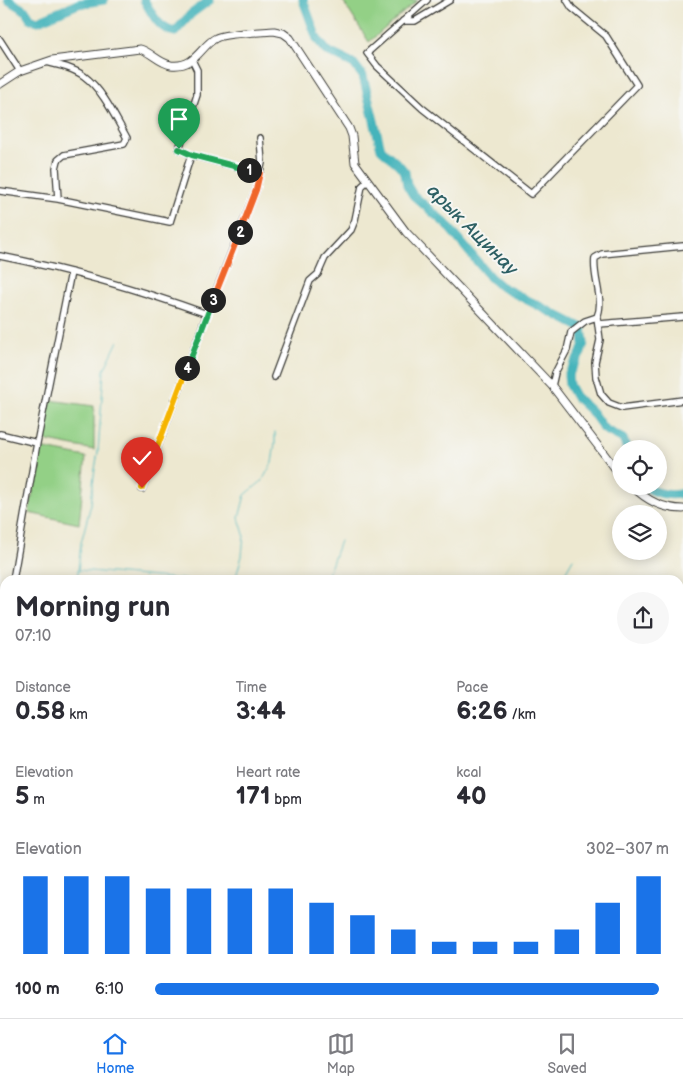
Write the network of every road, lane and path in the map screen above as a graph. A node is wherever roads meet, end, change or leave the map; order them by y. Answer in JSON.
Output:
{"nodes":[{"id":1,"x":427,"y":0,"type":"edge"},
{"id":2,"x":450,"y":0,"type":"edge"},
{"id":3,"x":567,"y":0,"type":"edge"},
{"id":4,"x":403,"y":21,"type":"junction"},
{"id":5,"x":0,"y":40,"type":"edge"},
{"id":6,"x":192,"y":60,"type":"junction"},
{"id":7,"x":46,"y":62,"type":"junction"},
{"id":8,"x":20,"y":71,"type":"junction"},
{"id":9,"x":0,"y":84,"type":"edge"},
{"id":10,"x":260,"y":138,"type":"dead end"},
{"id":11,"x":192,"y":155,"type":"junction"},
{"id":12,"x":260,"y":173,"type":"junction"},
{"id":13,"x":368,"y":181,"type":"junction"},
{"id":14,"x":0,"y":191,"type":"edge"},
{"id":15,"x":58,"y":199,"type":"junction"},
{"id":16,"x":683,"y":246,"type":"edge"},
{"id":17,"x":0,"y":256,"type":"edge"},
{"id":18,"x":70,"y":272,"type":"junction"},
{"id":19,"x":207,"y":314,"type":"junction"},
{"id":20,"x":597,"y":317,"type":"junction"},
{"id":21,"x":683,"y":317,"type":"edge"},
{"id":22,"x":599,"y":324,"type":"junction"},
{"id":23,"x":274,"y":377,"type":"dead end"},
{"id":24,"x":552,"y":386,"type":"junction"},
{"id":25,"x":683,"y":400,"type":"edge"},
{"id":26,"x":0,"y":434,"type":"edge"},
{"id":27,"x":37,"y":443,"type":"junction"},
{"id":28,"x":612,"y":464,"type":"edge"},
{"id":29,"x":142,"y":488,"type":"dead end"},
{"id":30,"x":645,"y":495,"type":"edge"},
{"id":31,"x":683,"y":510,"type":"edge"},
{"id":32,"x":14,"y":575,"type":"edge"}],
"edges":[{"from":1,"to":4,"type":"street"},
{"from":2,"to":4,"type":"street"},
{"from":3,"to":4,"type":"street"},
{"from":5,"to":8,"type":"street"},
{"from":6,"to":7,"type":"main road"},
{"from":6,"to":11,"type":"street"},
{"from":6,"to":13,"type":"main road"},
{"from":7,"to":8,"type":"main road"},
{"from":7,"to":15,"type":"street"},
{"from":8,"to":9,"type":"main road"},
{"from":10,"to":12,"type":"street"},
{"from":11,"to":12,"type":"street"},
{"from":11,"to":15,"type":"street"},
{"from":12,"to":19,"type":"street"},
{"from":13,"to":23,"type":"street"},
{"from":13,"to":24,"type":"main road"},
{"from":14,"to":15,"type":"street"},
{"from":16,"to":20,"type":"street"},
{"from":17,"to":18,"type":"street"},
{"from":18,"to":19,"type":"street"},
{"from":18,"to":27,"type":"street"},
{"from":19,"to":29,"type":"street"},
{"from":20,"to":22,"type":"street"},
{"from":20,"to":24,"type":"street"},
{"from":21,"to":22,"type":"street"},
{"from":22,"to":25,"type":"street"},
{"from":24,"to":28,"type":"main road"},
{"from":26,"to":27,"type":"street"},
{"from":27,"to":32,"type":"street"},
{"from":30,"to":31,"type":"main road"}]}
